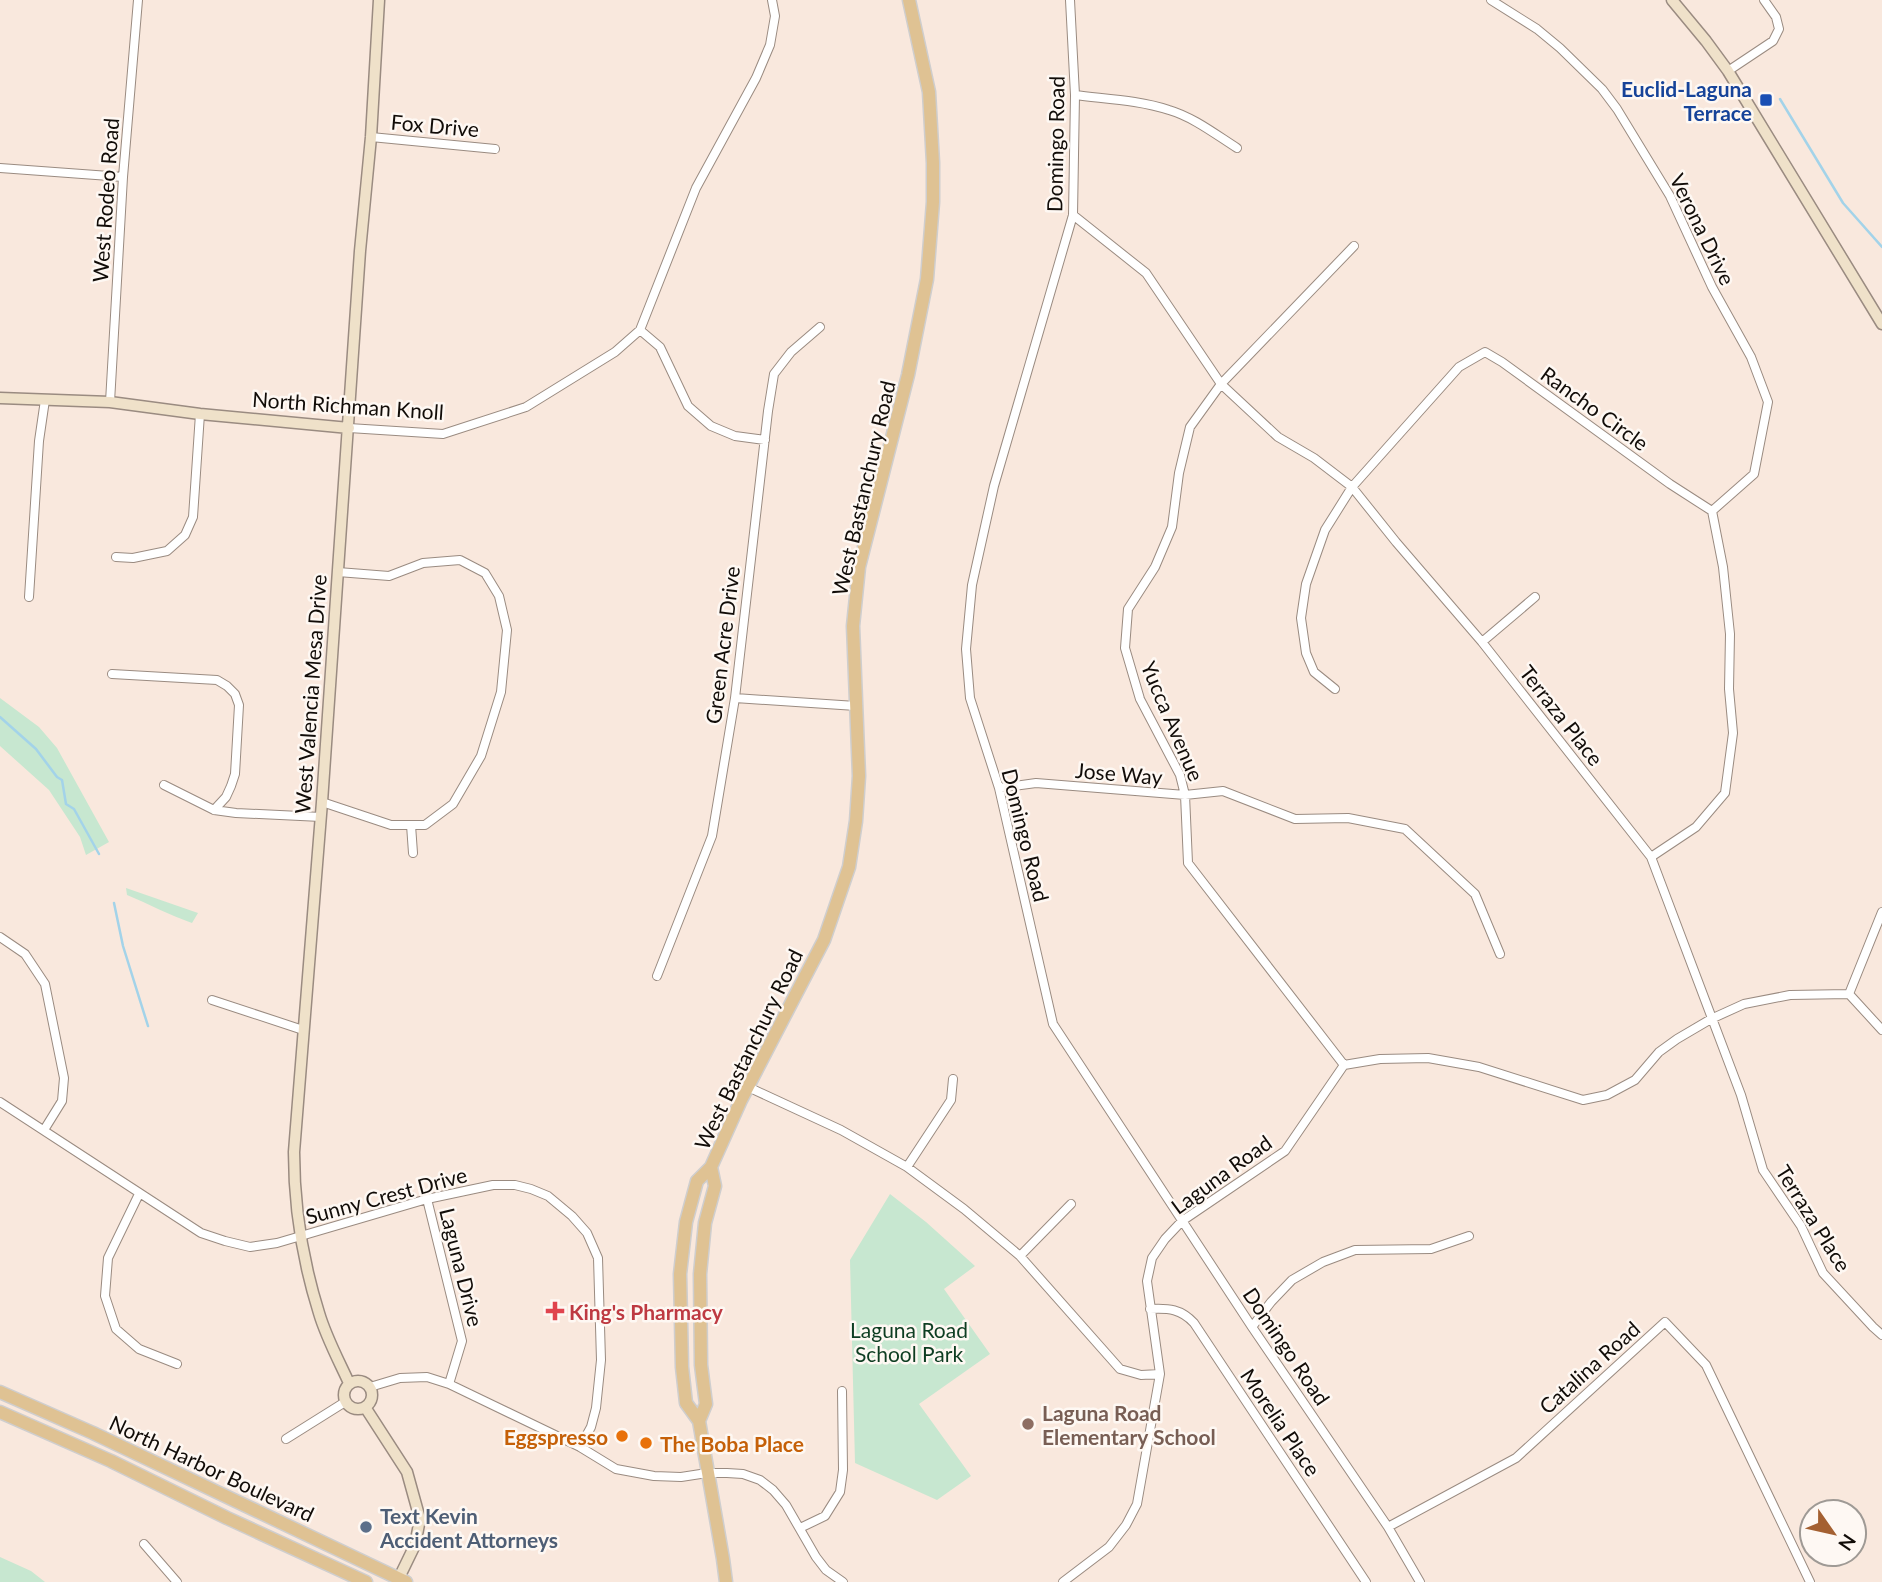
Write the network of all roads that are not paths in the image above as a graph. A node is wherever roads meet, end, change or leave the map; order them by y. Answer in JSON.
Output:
{"nodes":[{"id":1,"x":138,"y":0,"type":"edge"},
{"id":2,"x":379,"y":0,"type":"edge"},
{"id":3,"x":772,"y":0,"type":"edge"},
{"id":4,"x":909,"y":0,"type":"edge"},
{"id":5,"x":1070,"y":0,"type":"edge"},
{"id":6,"x":1491,"y":0,"type":"edge"},
{"id":7,"x":1672,"y":0,"type":"edge"},
{"id":8,"x":1764,"y":0,"type":"edge"},
{"id":9,"x":1728,"y":71,"type":"junction"},
{"id":10,"x":1075,"y":95,"type":"junction"},
{"id":11,"x":371,"y":137,"type":"junction"},
{"id":12,"x":1237,"y":148,"type":"dead end"},
{"id":13,"x":495,"y":149,"type":"dead end"},
{"id":14,"x":0,"y":168,"type":"edge"},
{"id":15,"x":123,"y":177,"type":"junction"},
{"id":16,"x":1073,"y":215,"type":"junction"},
{"id":17,"x":1354,"y":246,"type":"dead end"},
{"id":18,"x":1882,"y":324,"type":"edge"},
{"id":19,"x":820,"y":327,"type":"dead end"},
{"id":20,"x":640,"y":330,"type":"junction"},
{"id":21,"x":1221,"y":384,"type":"junction"},
{"id":22,"x":0,"y":398,"type":"edge"},
{"id":23,"x":45,"y":400,"type":"junction"},
{"id":24,"x":110,"y":402,"type":"junction"},
{"id":25,"x":200,"y":414,"type":"junction"},
{"id":26,"x":349,"y":428,"type":"junction"},
{"id":27,"x":765,"y":440,"type":"junction"},
{"id":28,"x":1352,"y":487,"type":"junction"},
{"id":29,"x":1712,"y":511,"type":"junction"},
{"id":30,"x":116,"y":558,"type":"dead end"},
{"id":31,"x":338,"y":572,"type":"junction"},
{"id":32,"x":29,"y":597,"type":"dead end"},
{"id":33,"x":1535,"y":597,"type":"dead end"},
{"id":34,"x":1482,"y":642,"type":"junction"},
{"id":35,"x":112,"y":674,"type":"dead end"},
{"id":36,"x":1335,"y":689,"type":"dead end"},
{"id":37,"x":735,"y":698,"type":"junction"},
{"id":38,"x":856,"y":706,"type":"junction"},
{"id":39,"x":164,"y":785,"type":"dead end"},
{"id":40,"x":999,"y":788,"type":"junction"},
{"id":41,"x":1185,"y":795,"type":"junction"},
{"id":42,"x":322,"y":802,"type":"junction"},
{"id":43,"x":214,"y":810,"type":"junction"},
{"id":44,"x":321,"y":817,"type":"junction"},
{"id":45,"x":411,"y":825,"type":"junction"},
{"id":46,"x":413,"y":853,"type":"dead end"},
{"id":47,"x":1651,"y":856,"type":"junction"},
{"id":48,"x":1882,"y":912,"type":"edge"},
{"id":49,"x":0,"y":937,"type":"edge"},
{"id":50,"x":1500,"y":954,"type":"dead end"},
{"id":51,"x":657,"y":976,"type":"dead end"},
{"id":52,"x":1849,"y":994,"type":"junction"},
{"id":53,"x":212,"y":1000,"type":"dead end"},
{"id":54,"x":1711,"y":1019,"type":"junction"},
{"id":55,"x":303,"y":1030,"type":"junction"},
{"id":56,"x":1882,"y":1030,"type":"edge"},
{"id":57,"x":1344,"y":1065,"type":"junction"},
{"id":58,"x":953,"y":1079,"type":"dead end"},
{"id":59,"x":748,"y":1087,"type":"junction"},
{"id":60,"x":0,"y":1102,"type":"edge"},
{"id":61,"x":44,"y":1130,"type":"junction"},
{"id":62,"x":711,"y":1167,"type":"junction"},
{"id":63,"x":907,"y":1167,"type":"junction"},
{"id":64,"x":139,"y":1195,"type":"junction"},
{"id":65,"x":427,"y":1199,"type":"junction"},
{"id":66,"x":1071,"y":1204,"type":"dead end"},
{"id":67,"x":1182,"y":1221,"type":"junction"},
{"id":68,"x":1469,"y":1236,"type":"dead end"},
{"id":69,"x":300,"y":1237,"type":"junction"},
{"id":70,"x":1020,"y":1256,"type":"junction"},
{"id":71,"x":1150,"y":1309,"type":"junction"},
{"id":72,"x":1252,"y":1327,"type":"junction"},
{"id":73,"x":1882,"y":1335,"type":"edge"},
{"id":74,"x":177,"y":1364,"type":"dead end"},
{"id":75,"x":1160,"y":1374,"type":"junction"},
{"id":76,"x":349,"y":1383,"type":"junction"},
{"id":77,"x":449,"y":1384,"type":"junction"},
{"id":78,"x":370,"y":1387,"type":"junction"},
{"id":79,"x":842,"y":1391,"type":"dead end"},
{"id":80,"x":0,"y":1392,"type":"edge"},
{"id":81,"x":345,"y":1402,"type":"junction"},
{"id":82,"x":365,"y":1407,"type":"junction"},
{"id":83,"x":0,"y":1412,"type":"edge"},
{"id":84,"x":699,"y":1421,"type":"junction"},
{"id":85,"x":286,"y":1438,"type":"dead end"},
{"id":86,"x":580,"y":1447,"type":"junction"},
{"id":87,"x":707,"y":1473,"type":"junction"},
{"id":88,"x":1388,"y":1527,"type":"junction"},
{"id":89,"x":800,"y":1528,"type":"junction"},
{"id":90,"x":144,"y":1544,"type":"dead end"},
{"id":91,"x":401,"y":1581,"type":"edge"},
{"id":92,"x":177,"y":1582,"type":"edge"},
{"id":93,"x":366,"y":1582,"type":"edge"},
{"id":94,"x":726,"y":1582,"type":"edge"},
{"id":95,"x":843,"y":1582,"type":"edge"},
{"id":96,"x":1063,"y":1582,"type":"edge"},
{"id":97,"x":1367,"y":1582,"type":"edge"},
{"id":98,"x":1420,"y":1582,"type":"edge"},
{"id":99,"x":1810,"y":1582,"type":"edge"}],
"edges":[{"from":1,"to":15,"type":"street","name":"West Rodeo Road"},
{"from":2,"to":11,"type":"street","name":"West Valencia Mesa Drive"},
{"from":3,"to":20,"type":"street","name":"North Richman Knoll"},
{"from":4,"to":38,"type":"main road","name":"West Bastanchury Road"},
{"from":5,"to":10,"type":"street","name":"Domingo Road"},
{"from":6,"to":29,"type":"street","name":"Verona Drive"},
{"from":7,"to":9,"type":"street"},
{"from":8,"to":9,"type":"street"},
{"from":9,"to":18,"type":"street"},
{"from":10,"to":12,"type":"street"},
{"from":10,"to":16,"type":"street","name":"Domingo Road"},
{"from":11,"to":13,"type":"street","name":"Fox Drive"},
{"from":11,"to":26,"type":"street","name":"West Valencia Mesa Drive"},
{"from":14,"to":15,"type":"street"},
{"from":15,"to":24,"type":"street","name":"West Rodeo Road"},
{"from":16,"to":21,"type":"street","name":"Terraza Place"},
{"from":16,"to":40,"type":"street","name":"Domingo Road"},
{"from":17,"to":21,"type":"street","name":"Yucca Avenue"},
{"from":19,"to":27,"type":"street","name":"Green Acre Drive"},
{"from":20,"to":26,"type":"street","name":"North Richman Knoll"},
{"from":20,"to":27,"type":"street"},
{"from":21,"to":28,"type":"street","name":"Terraza Place"},
{"from":21,"to":41,"type":"street","name":"Yucca Avenue"},
{"from":22,"to":23,"type":"street","name":"North Richman Knoll"},
{"from":23,"to":24,"type":"street","name":"North Richman Knoll"},
{"from":23,"to":32,"type":"street"},
{"from":24,"to":25,"type":"street","name":"North Richman Knoll"},
{"from":25,"to":26,"type":"street","name":"North Richman Knoll"},
{"from":25,"to":30,"type":"street"},
{"from":26,"to":31,"type":"street","name":"West Valencia Mesa Drive"},
{"from":27,"to":37,"type":"street","name":"Green Acre Drive"},
{"from":28,"to":29,"type":"street","name":"Rancho Circle"},
{"from":28,"to":34,"type":"street","name":"Terraza Place"},
{"from":28,"to":36,"type":"street","name":"Rancho Circle"},
{"from":29,"to":47,"type":"street"},
{"from":31,"to":42,"type":"street","name":"West Valencia Mesa Drive"},
{"from":31,"to":45,"type":"street"},
{"from":33,"to":34,"type":"street"},
{"from":34,"to":47,"type":"street","name":"Terraza Place"},
{"from":35,"to":43,"type":"street"},
{"from":37,"to":38,"type":"street"},
{"from":37,"to":51,"type":"street","name":"Green Acre Drive"},
{"from":38,"to":59,"type":"main road","name":"West Bastanchury Road"},
{"from":39,"to":43,"type":"street"},
{"from":40,"to":41,"type":"street","name":"Jose Way"},
{"from":40,"to":67,"type":"street","name":"Domingo Road"},
{"from":41,"to":50,"type":"street","name":"Jose Way"},
{"from":41,"to":57,"type":"street","name":"Yucca Avenue"},
{"from":42,"to":44,"type":"street","name":"West Valencia Mesa Drive"},
{"from":42,"to":45,"type":"street"},
{"from":43,"to":44,"type":"street"},
{"from":44,"to":55,"type":"street","name":"West Valencia Mesa Drive"},
{"from":45,"to":46,"type":"street"},
{"from":47,"to":54,"type":"street","name":"Terraza Place"},
{"from":48,"to":52,"type":"street"},
{"from":49,"to":61,"type":"street"},
{"from":52,"to":54,"type":"street"},
{"from":52,"to":56,"type":"street"},
{"from":53,"to":55,"type":"street"},
{"from":54,"to":57,"type":"street"},
{"from":54,"to":73,"type":"street","name":"Terraza Place"},
{"from":55,"to":69,"type":"street","name":"West Valencia Mesa Drive"},
{"from":57,"to":67,"type":"street","name":"Laguna Road"},
{"from":58,"to":63,"type":"street"},
{"from":59,"to":62,"type":"main road","name":"West Bastanchury Road"},
{"from":59,"to":63,"type":"street"},
{"from":60,"to":61,"type":"street","name":"Sunny Crest Drive"},
{"from":61,"to":64,"type":"street","name":"Sunny Crest Drive"},
{"from":62,"to":84,"type":"main road","name":"West Bastanchury Road"},
{"from":62,"to":84,"type":"main road","name":"West Bastanchury Road"},
{"from":63,"to":70,"type":"street"},
{"from":64,"to":69,"type":"street","name":"Sunny Crest Drive"},
{"from":64,"to":74,"type":"street"},
{"from":65,"to":69,"type":"street","name":"Sunny Crest Drive"},
{"from":65,"to":77,"type":"street","name":"Laguna Drive"},
{"from":65,"to":86,"type":"street","name":"Sunny Crest Drive"},
{"from":66,"to":70,"type":"street"},
{"from":67,"to":71,"type":"street","name":"Laguna Road"},
{"from":67,"to":72,"type":"street","name":"Domingo Road"},
{"from":68,"to":72,"type":"street"},
{"from":69,"to":76,"type":"street","name":"West Valencia Mesa Drive"},
{"from":70,"to":75,"type":"street"},
{"from":71,"to":75,"type":"street","name":"Laguna Road"},
{"from":71,"to":97,"type":"street","name":"Morelia Place"},
{"from":72,"to":88,"type":"street","name":"Domingo Road"},
{"from":75,"to":96,"type":"street","name":"Laguna Road"},
{"from":76,"to":78,"type":"street"},
{"from":76,"to":81,"type":"street"},
{"from":77,"to":78,"type":"street"},
{"from":77,"to":86,"type":"street"},
{"from":78,"to":82,"type":"street"},
{"from":79,"to":89,"type":"street"},
{"from":80,"to":91,"type":"main road","name":"North Harbor Boulevard"},
{"from":81,"to":82,"type":"street"},
{"from":81,"to":85,"type":"street"},
{"from":82,"to":91,"type":"street"},
{"from":83,"to":93,"type":"main road","name":"North Harbor Boulevard"},
{"from":84,"to":87,"type":"main road","name":"West Bastanchury Road"},
{"from":86,"to":87,"type":"street"},
{"from":87,"to":89,"type":"street"},
{"from":87,"to":94,"type":"main road","name":"West Bastanchury Road"},
{"from":88,"to":98,"type":"street","name":"Domingo Road"},
{"from":88,"to":99,"type":"street","name":"Catalina Road"},
{"from":89,"to":95,"type":"street"},
{"from":90,"to":92,"type":"street"}]}
